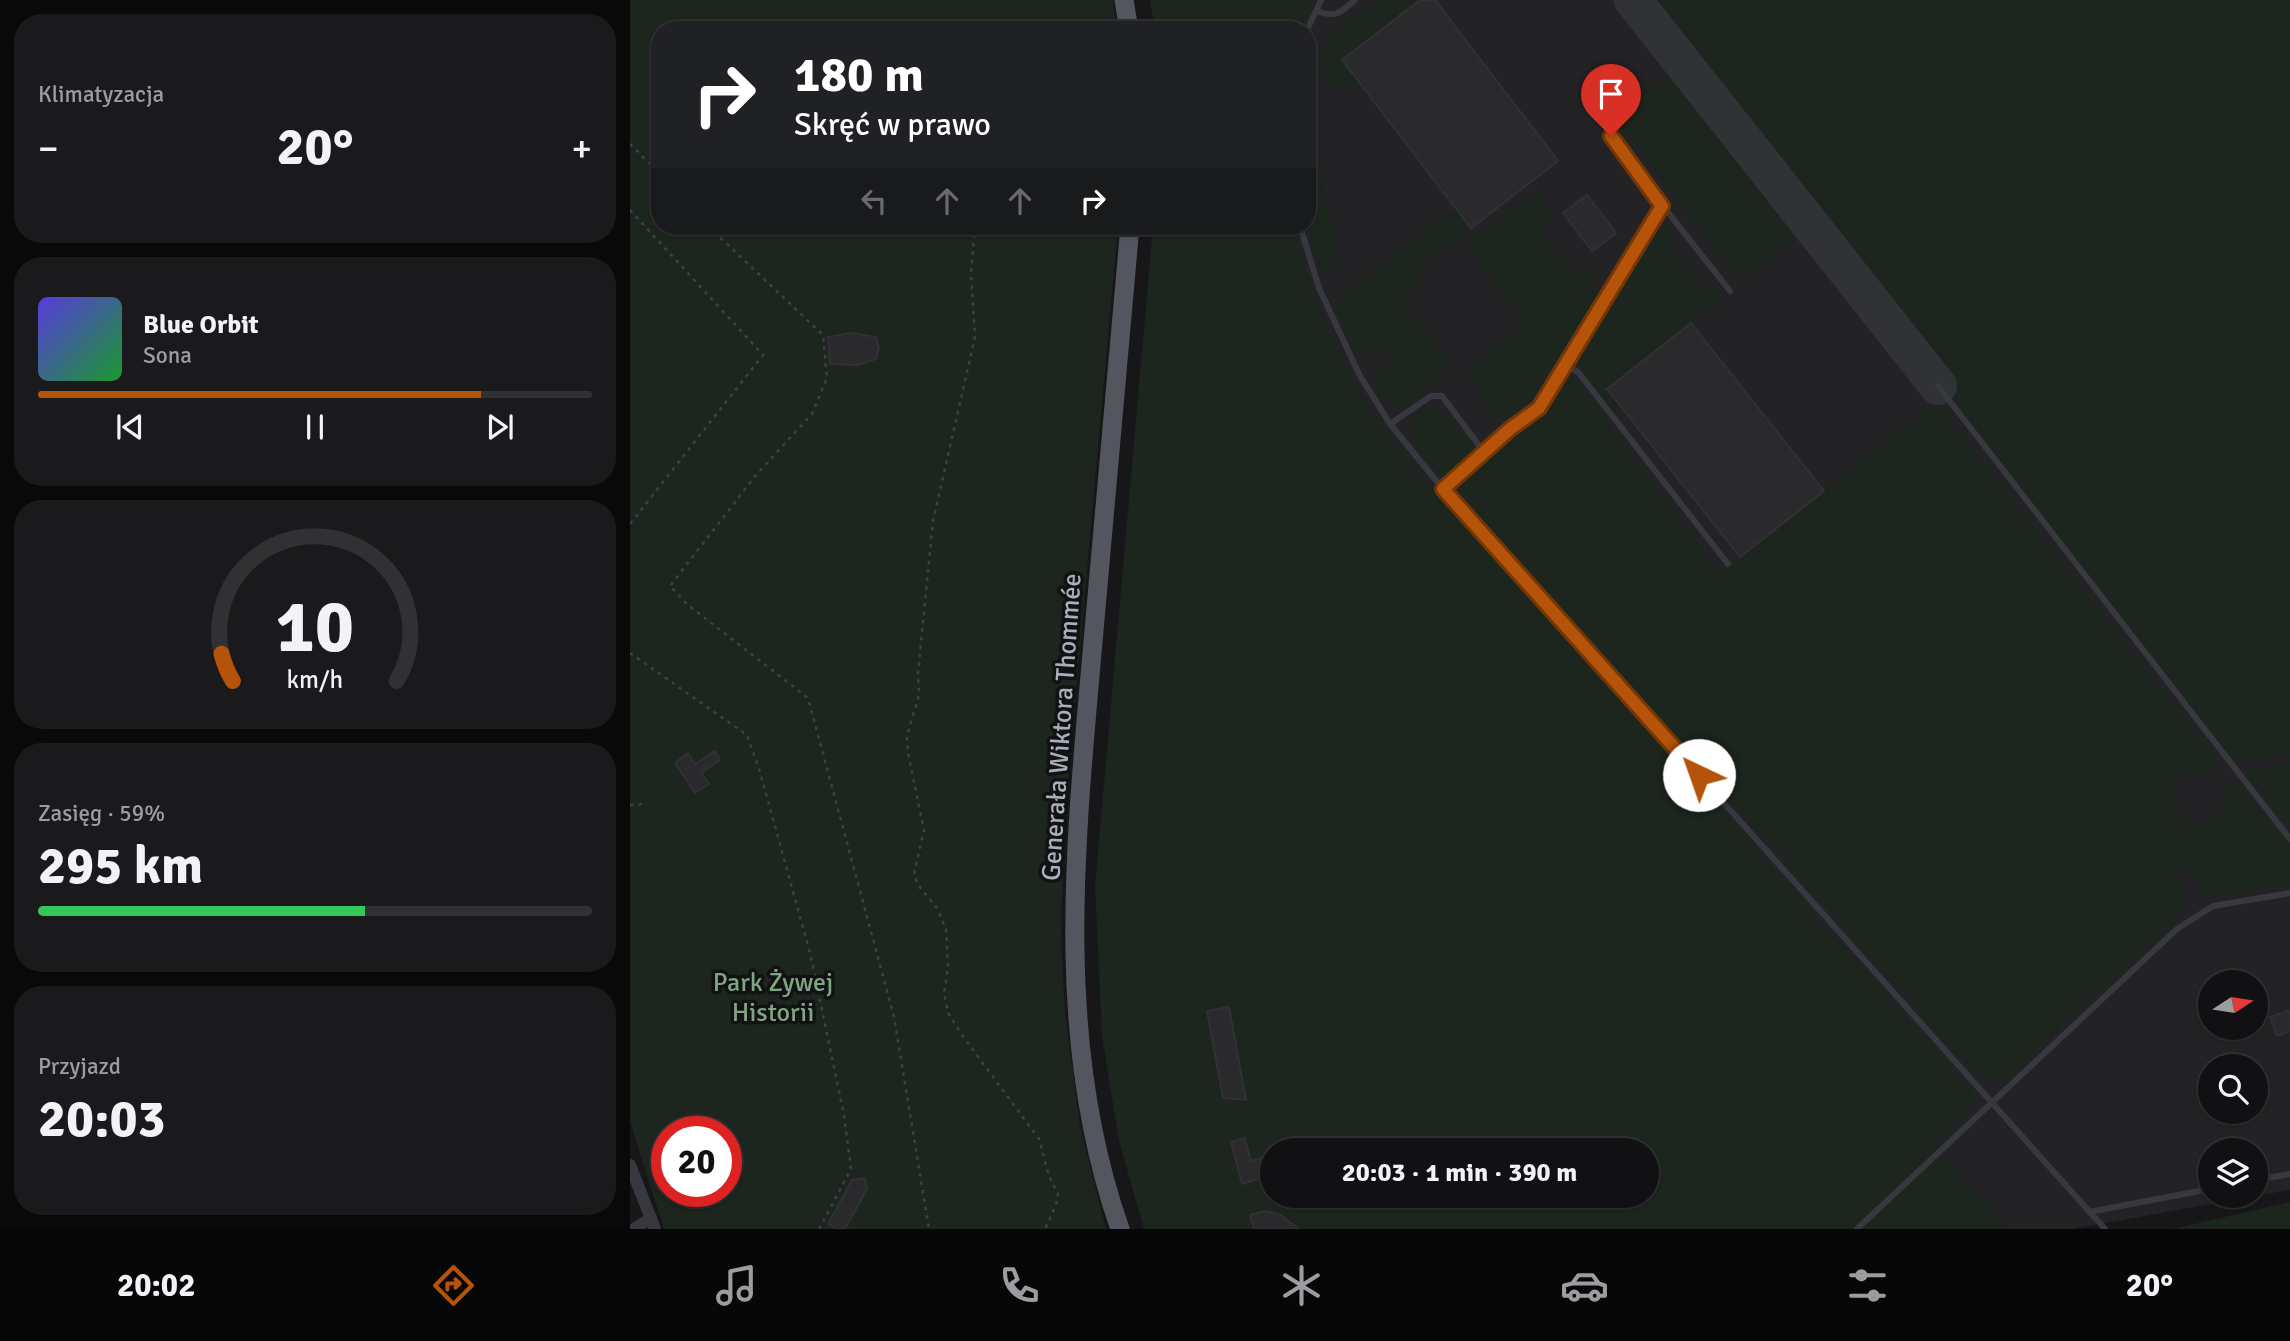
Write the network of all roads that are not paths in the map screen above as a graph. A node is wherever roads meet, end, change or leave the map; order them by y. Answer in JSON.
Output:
{"nodes":[{"id":1,"x":1124,"y":0,"type":"edge"},
{"id":2,"x":1321,"y":0,"type":"edge"},
{"id":3,"x":1355,"y":0,"type":"edge"},
{"id":4,"x":1316,"y":11,"type":"junction"},
{"id":5,"x":1128,"y":21,"type":"edge"},
{"id":6,"x":1311,"y":21,"type":"edge"},
{"id":7,"x":1611,"y":136,"type":"dead end"},
{"id":8,"x":1662,"y":206,"type":"junction"},
{"id":9,"x":1129,"y":235,"type":"edge"},
{"id":10,"x":1303,"y":235,"type":"edge"},
{"id":11,"x":1730,"y":291,"type":"dead end"},
{"id":12,"x":1565,"y":365,"type":"junction"},
{"id":13,"x":1938,"y":386,"type":"dead end"},
{"id":14,"x":1390,"y":424,"type":"junction"},
{"id":15,"x":1484,"y":452,"type":"junction"},
{"id":16,"x":1443,"y":489,"type":"junction"},
{"id":17,"x":1728,"y":564,"type":"dead end"},
{"id":18,"x":2290,"y":839,"type":"edge"},
{"id":19,"x":2290,"y":893,"type":"edge"},
{"id":20,"x":1992,"y":1101,"type":"junction"},
{"id":21,"x":630,"y":1165,"type":"edge"},
{"id":22,"x":2290,"y":1174,"type":"edge"},
{"id":23,"x":2268,"y":1178,"type":"edge"},
{"id":24,"x":2198,"y":1191,"type":"edge"},
{"id":25,"x":2089,"y":1212,"type":"junction"},
{"id":26,"x":653,"y":1223,"type":"edge"},
{"id":27,"x":634,"y":1229,"type":"edge"},
{"id":28,"x":1120,"y":1229,"type":"edge"},
{"id":29,"x":1857,"y":1229,"type":"edge"},
{"id":30,"x":2105,"y":1229,"type":"edge"}],
"edges":[{"from":1,"to":5,"type":"main road"},
{"from":2,"to":4,"type":"lane"},
{"from":3,"to":4,"type":"lane"},
{"from":4,"to":6,"type":"lane"},
{"from":7,"to":8,"type":"lane"},
{"from":8,"to":11,"type":"lane"},
{"from":8,"to":12,"type":"lane"},
{"from":9,"to":28,"type":"main road","name":"Generała Wiktora Thommée"},
{"from":10,"to":14,"type":"lane"},
{"from":12,"to":15,"type":"lane"},
{"from":12,"to":17,"type":"lane"},
{"from":13,"to":18,"type":"lane"},
{"from":14,"to":15,"type":"lane"},
{"from":14,"to":16,"type":"lane"},
{"from":15,"to":16,"type":"lane"},
{"from":16,"to":20,"type":"lane"},
{"from":19,"to":20,"type":"lane"},
{"from":20,"to":25,"type":"lane"},
{"from":20,"to":29,"type":"lane"},
{"from":21,"to":26,"type":"street"},
{"from":22,"to":23,"type":"lane"},
{"from":24,"to":25,"type":"lane"},
{"from":25,"to":30,"type":"lane"},
{"from":26,"to":27,"type":"street"}]}
